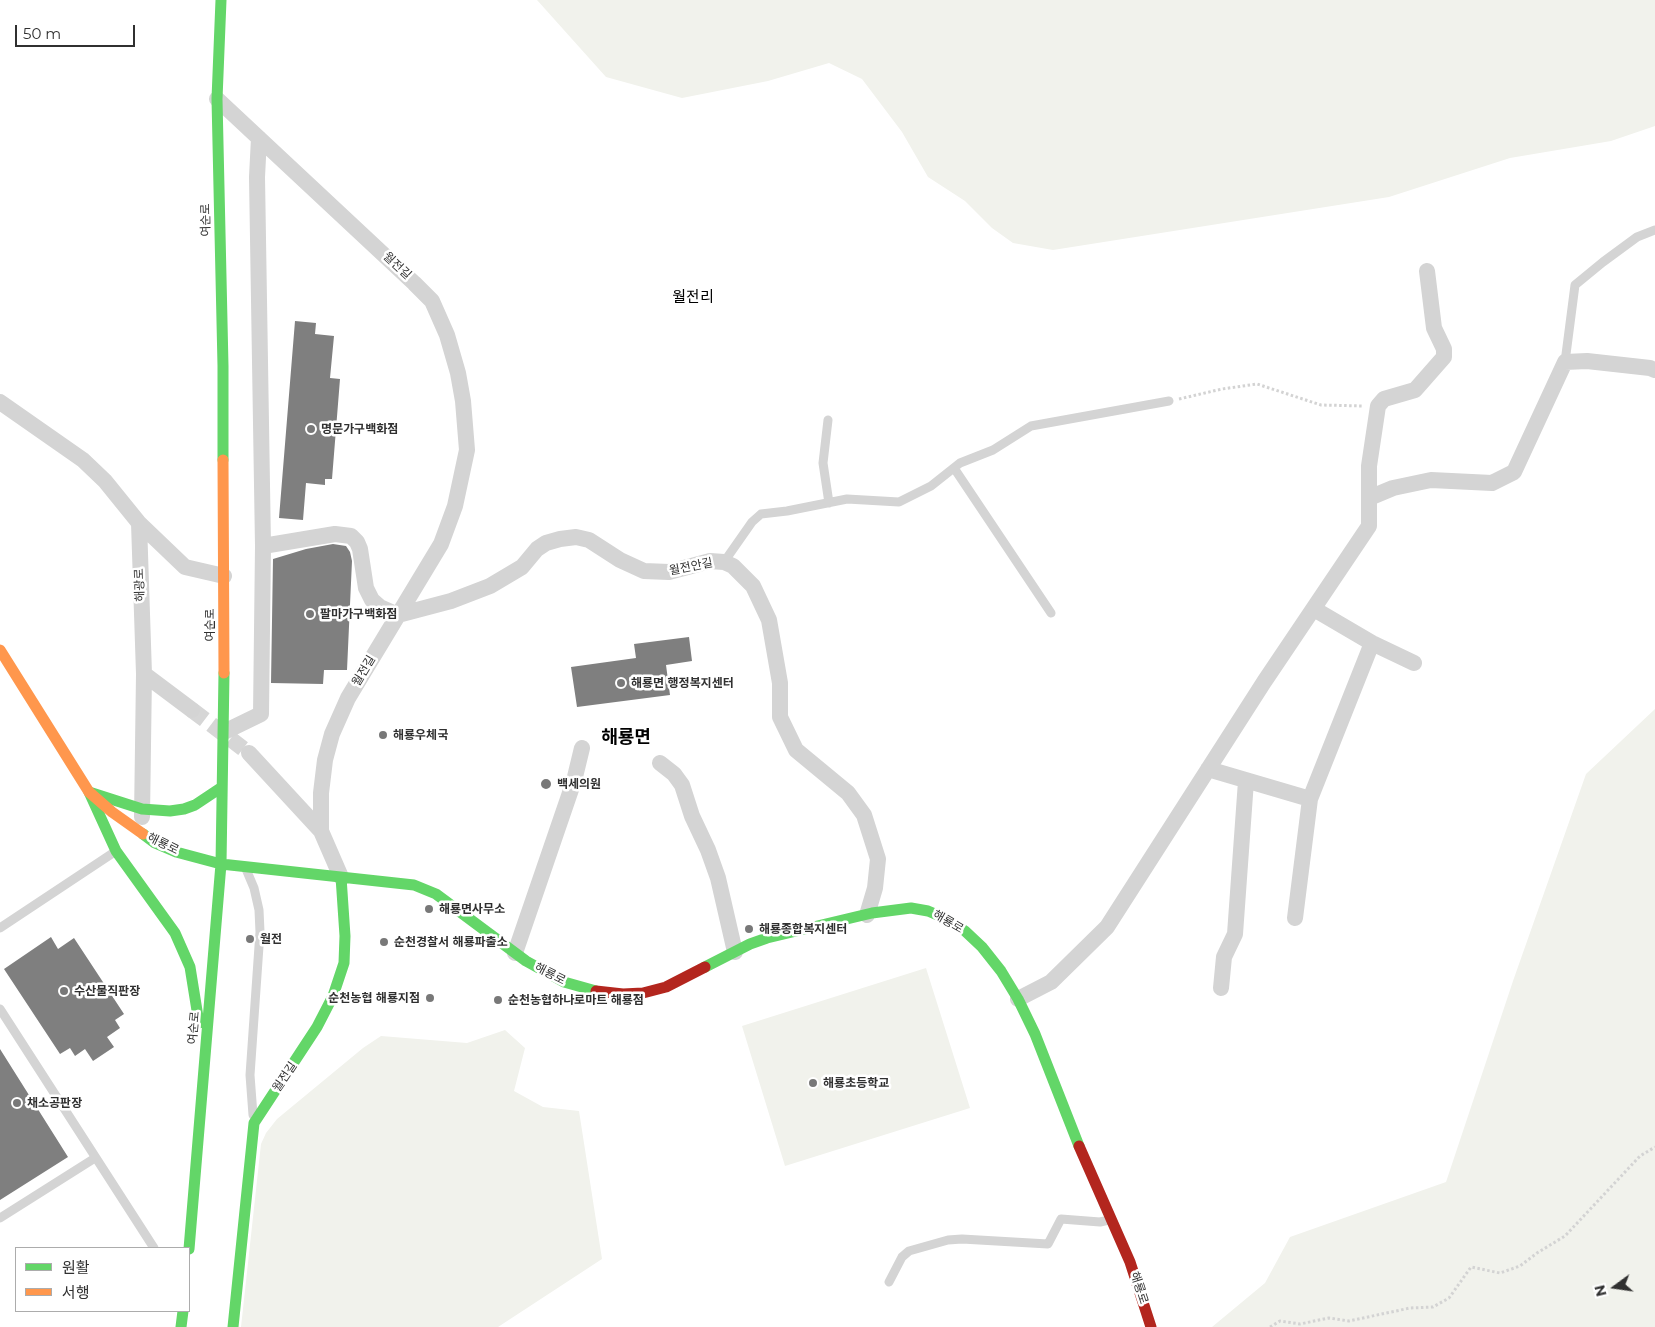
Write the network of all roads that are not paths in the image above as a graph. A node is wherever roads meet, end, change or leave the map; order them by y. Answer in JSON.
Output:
{"nodes":[{"id":1,"x":216,"y":0,"type":"edge"},
{"id":2,"x":221,"y":0,"type":"edge"},
{"id":3,"x":218,"y":46,"type":"junction"},
{"id":4,"x":217,"y":99,"type":"junction"},
{"id":5,"x":259,"y":138,"type":"junction"},
{"id":6,"x":1655,"y":230,"type":"edge"},
{"id":7,"x":1427,"y":271,"type":"dead end"},
{"id":8,"x":1565,"y":362,"type":"junction"},
{"id":9,"x":1655,"y":370,"type":"edge"},
{"id":10,"x":1169,"y":401,"type":"road end"},
{"id":11,"x":0,"y":402,"type":"edge"},
{"id":12,"x":828,"y":420,"type":"dead end"},
{"id":13,"x":954,"y":468,"type":"junction"},
{"id":14,"x":1369,"y":498,"type":"junction"},
{"id":15,"x":829,"y":503,"type":"junction"},
{"id":16,"x":139,"y":523,"type":"junction"},
{"id":17,"x":263,"y":546,"type":"junction"},
{"id":18,"x":724,"y":562,"type":"junction"},
{"id":19,"x":224,"y":576,"type":"junction"},
{"id":20,"x":1314,"y":609,"type":"junction"},
{"id":21,"x":1051,"y":613,"type":"dead end"},
{"id":22,"x":398,"y":615,"type":"junction"},
{"id":23,"x":1372,"y":643,"type":"junction"},
{"id":24,"x":0,"y":650,"type":"edge"},
{"id":25,"x":1414,"y":663,"type":"dead end"},
{"id":26,"x":144,"y":674,"type":"junction"},
{"id":27,"x":192,"y":710,"type":"tunnel mouth"},
{"id":28,"x":224,"y":732,"type":"junction"},
{"id":29,"x":582,"y":748,"type":"dead end"},
{"id":30,"x":249,"y":752,"type":"tunnel mouth"},
{"id":31,"x":660,"y":763,"type":"dead end"},
{"id":32,"x":1208,"y":769,"type":"junction"},
{"id":33,"x":1246,"y":780,"type":"junction"},
{"id":34,"x":222,"y":787,"type":"junction"},
{"id":35,"x":90,"y":792,"type":"junction"},
{"id":36,"x":1310,"y":799,"type":"junction"},
{"id":37,"x":142,"y":809,"type":"junction"},
{"id":38,"x":321,"y":831,"type":"junction"},
{"id":39,"x":140,"y":833,"type":"junction"},
{"id":40,"x":116,"y":851,"type":"junction"},
{"id":41,"x":221,"y":864,"type":"junction"},
{"id":42,"x":246,"y":867,"type":"junction"},
{"id":43,"x":341,"y":877,"type":"junction"},
{"id":44,"x":867,"y":915,"type":"junction"},
{"id":45,"x":1295,"y":918,"type":"dead end"},
{"id":46,"x":0,"y":928,"type":"edge"},
{"id":47,"x":735,"y":952,"type":"junction"},
{"id":48,"x":515,"y":953,"type":"junction"},
{"id":49,"x":1221,"y":988,"type":"dead end"},
{"id":50,"x":1018,"y":1000,"type":"junction"},
{"id":51,"x":0,"y":1009,"type":"edge"},
{"id":52,"x":205,"y":1056,"type":"junction"},
{"id":53,"x":254,"y":1123,"type":"junction"},
{"id":54,"x":95,"y":1158,"type":"junction"},
{"id":55,"x":0,"y":1218,"type":"edge"},
{"id":56,"x":1112,"y":1220,"type":"junction"},
{"id":57,"x":153,"y":1247,"type":"edge"},
{"id":58,"x":189,"y":1247,"type":"edge"},
{"id":59,"x":889,"y":1282,"type":"dead end"},
{"id":60,"x":183,"y":1312,"type":"edge"},
{"id":61,"x":182,"y":1327,"type":"edge"},
{"id":62,"x":233,"y":1327,"type":"edge"},
{"id":63,"x":1151,"y":1327,"type":"edge"}],
"edges":[{"from":1,"to":3,"type":"main road"},
{"from":2,"to":3,"type":"main road","name":"여순로"},
{"from":3,"to":4,"type":"main road","name":"여순로"},
{"from":4,"to":5,"type":"street","name":"월전길"},
{"from":4,"to":19,"type":"main road","name":"여순로"},
{"from":5,"to":17,"type":"street"},
{"from":5,"to":22,"type":"street","name":"월전길"},
{"from":6,"to":8,"type":"lane"},
{"from":7,"to":14,"type":"street"},
{"from":8,"to":9,"type":"street"},
{"from":8,"to":14,"type":"street"},
{"from":10,"to":13,"type":"lane"},
{"from":11,"to":16,"type":"street"},
{"from":12,"to":15,"type":"lane"},
{"from":13,"to":15,"type":"lane"},
{"from":13,"to":21,"type":"lane"},
{"from":14,"to":20,"type":"street"},
{"from":15,"to":18,"type":"lane"},
{"from":16,"to":19,"type":"street"},
{"from":16,"to":26,"type":"street","name":"해광로"},
{"from":17,"to":22,"type":"street"},
{"from":17,"to":28,"type":"street"},
{"from":18,"to":22,"type":"street","name":"월전안길"},
{"from":18,"to":44,"type":"street","name":"월전안길"},
{"from":19,"to":28,"type":"main road","name":"여순로"},
{"from":20,"to":23,"type":"street"},
{"from":20,"to":32,"type":"street"},
{"from":22,"to":38,"type":"street","name":"월전길"},
{"from":23,"to":25,"type":"street"},
{"from":23,"to":36,"type":"street"},
{"from":24,"to":35,"type":"main road","name":"해룡로"},
{"from":26,"to":27,"type":"street"},
{"from":26,"to":37,"type":"street","name":"해광로"},
{"from":28,"to":34,"type":"main road","name":"여순로"},
{"from":29,"to":48,"type":"street"},
{"from":30,"to":38,"type":"street"},
{"from":31,"to":47,"type":"street"},
{"from":32,"to":33,"type":"street"},
{"from":32,"to":50,"type":"street"},
{"from":33,"to":36,"type":"street"},
{"from":33,"to":49,"type":"street"},
{"from":34,"to":37,"type":"main road"},
{"from":34,"to":41,"type":"main road","name":"여순로"},
{"from":35,"to":37,"type":"main road"},
{"from":35,"to":39,"type":"main road","name":"해룡로"},
{"from":35,"to":40,"type":"main road"},
{"from":36,"to":45,"type":"street"},
{"from":37,"to":39,"type":"street","name":"해광로"},
{"from":38,"to":43,"type":"street","name":"월전길"},
{"from":39,"to":41,"type":"main road","name":"해룡로"},
{"from":40,"to":46,"type":"lane"},
{"from":40,"to":52,"type":"main road"},
{"from":41,"to":42,"type":"main road","name":"해룡로"},
{"from":41,"to":52,"type":"main road","name":"여순로"},
{"from":42,"to":43,"type":"main road","name":"해룡로"},
{"from":42,"to":53,"type":"lane"},
{"from":43,"to":48,"type":"main road","name":"해룡로"},
{"from":43,"to":53,"type":"main road","name":"월전길"},
{"from":44,"to":47,"type":"main road","name":"해룡로"},
{"from":44,"to":50,"type":"main road","name":"해룡로"},
{"from":47,"to":48,"type":"main road","name":"해룡로"},
{"from":50,"to":56,"type":"main road","name":"해룡로"},
{"from":51,"to":54,"type":"lane"},
{"from":52,"to":58,"type":"main road","name":"여순로"},
{"from":53,"to":62,"type":"main road","name":"월전길"},
{"from":54,"to":55,"type":"lane"},
{"from":54,"to":57,"type":"lane"},
{"from":56,"to":59,"type":"lane"},
{"from":56,"to":63,"type":"main road","name":"해룡로"},
{"from":60,"to":61,"type":"main road"}]}
